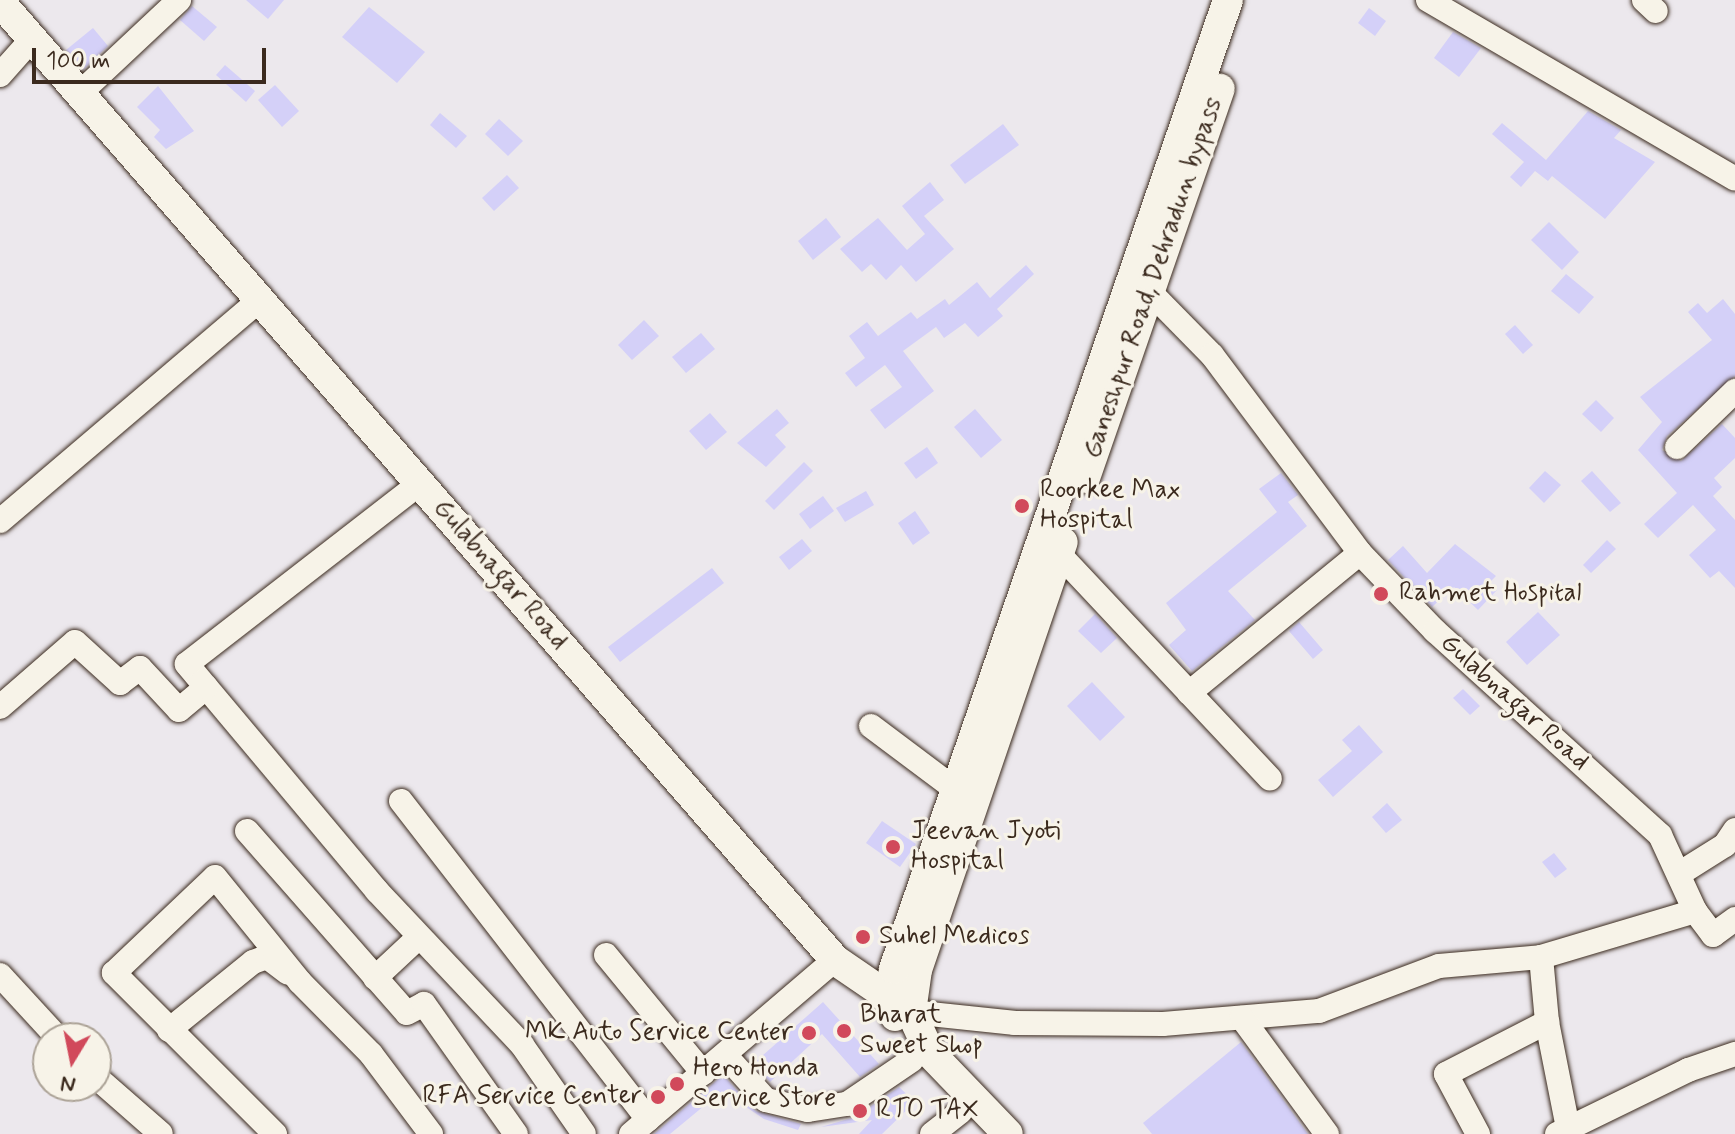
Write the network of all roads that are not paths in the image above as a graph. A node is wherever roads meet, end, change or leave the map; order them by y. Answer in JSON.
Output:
{"nodes":[{"id":1,"x":179,"y":0,"type":"edge"},
{"id":2,"x":1228,"y":0,"type":"edge"},
{"id":3,"x":1251,"y":0,"type":"edge"},
{"id":4,"x":1428,"y":0,"type":"edge"},
{"id":5,"x":0,"y":2,"type":"edge"},
{"id":6,"x":32,"y":39,"type":"junction"},
{"id":7,"x":0,"y":75,"type":"edge"},
{"id":8,"x":80,"y":93,"type":"junction"},
{"id":9,"x":1735,"y":179,"type":"edge"},
{"id":10,"x":1150,"y":292,"type":"junction"},
{"id":11,"x":260,"y":300,"type":"junction"},
{"id":12,"x":1735,"y":391,"type":"edge"},
{"id":13,"x":1677,"y":447,"type":"dead end"},
{"id":14,"x":420,"y":483,"type":"junction"},
{"id":15,"x":0,"y":521,"type":"edge"},
{"id":16,"x":1360,"y":553,"type":"junction"},
{"id":17,"x":1059,"y":554,"type":"junction"},
{"id":18,"x":206,"y":687,"type":"junction"},
{"id":19,"x":1189,"y":693,"type":"junction"},
{"id":20,"x":0,"y":707,"type":"edge"},
{"id":21,"x":871,"y":726,"type":"dead end"},
{"id":22,"x":1270,"y":779,"type":"dead end"},
{"id":23,"x":955,"y":789,"type":"junction"},
{"id":24,"x":401,"y":801,"type":"dead end"},
{"id":25,"x":1735,"y":830,"type":"edge"},
{"id":26,"x":247,"y":831,"type":"dead end"},
{"id":27,"x":1682,"y":872,"type":"junction"},
{"id":28,"x":1695,"y":911,"type":"junction"},
{"id":29,"x":1735,"y":919,"type":"edge"},
{"id":30,"x":419,"y":937,"type":"junction"},
{"id":31,"x":606,"y":955,"type":"dead end"},
{"id":32,"x":1541,"y":957,"type":"junction"},
{"id":33,"x":835,"y":960,"type":"junction"},
{"id":34,"x":0,"y":975,"type":"edge"},
{"id":35,"x":375,"y":978,"type":"junction"},
{"id":36,"x":300,"y":982,"type":"junction"},
{"id":37,"x":900,"y":1007,"type":"junction"},
{"id":38,"x":1242,"y":1018,"type":"junction"},
{"id":39,"x":43,"y":1022,"type":"edge"},
{"id":40,"x":1547,"y":1022,"type":"junction"},
{"id":41,"x":169,"y":1030,"type":"junction"},
{"id":42,"x":1735,"y":1054,"type":"edge"},
{"id":43,"x":725,"y":1055,"type":"junction"},
{"id":44,"x":912,"y":1060,"type":"junction"},
{"id":45,"x":703,"y":1073,"type":"junction"},
{"id":46,"x":112,"y":1091,"type":"edge"},
{"id":47,"x":970,"y":1123,"type":"edge"},
{"id":48,"x":640,"y":1126,"type":"edge"},
{"id":49,"x":1563,"y":1131,"type":"edge"},
{"id":50,"x":161,"y":1134,"type":"edge"},
{"id":51,"x":275,"y":1134,"type":"edge"},
{"id":52,"x":431,"y":1134,"type":"edge"},
{"id":53,"x":516,"y":1134,"type":"edge"},
{"id":54,"x":584,"y":1134,"type":"edge"},
{"id":55,"x":932,"y":1134,"type":"edge"},
{"id":56,"x":1008,"y":1134,"type":"edge"},
{"id":57,"x":1327,"y":1134,"type":"edge"},
{"id":58,"x":1478,"y":1134,"type":"edge"}],
"edges":[{"from":1,"to":8,"type":"street"},
{"from":2,"to":23,"type":"main road"},
{"from":3,"to":10,"type":"main road","name":"Ganeshpur Road, Dehradun bypass"},
{"from":4,"to":9,"type":"street"},
{"from":5,"to":6,"type":"main road","name":"Gulabnagar Road"},
{"from":6,"to":7,"type":"street"},
{"from":6,"to":8,"type":"main road","name":"Gulabnagar Road"},
{"from":8,"to":11,"type":"main road","name":"Gulabnagar Road"},
{"from":10,"to":16,"type":"street","name":"Gulabnagar Road"},
{"from":10,"to":17,"type":"main road","name":"Ganeshpur Road, Dehradun bypass"},
{"from":11,"to":14,"type":"main road","name":"Gulabnagar Road"},
{"from":11,"to":15,"type":"street"},
{"from":12,"to":13,"type":"street"},
{"from":14,"to":18,"type":"street"},
{"from":14,"to":33,"type":"main road","name":"Gulabnagar Road"},
{"from":16,"to":19,"type":"street"},
{"from":16,"to":27,"type":"street","name":"Gulabnagar Road"},
{"from":17,"to":19,"type":"street"},
{"from":17,"to":37,"type":"main road","name":"Ganeshpur Road, Dehradun bypass"},
{"from":18,"to":20,"type":"street"},
{"from":18,"to":30,"type":"street"},
{"from":19,"to":22,"type":"street"},
{"from":21,"to":23,"type":"street"},
{"from":23,"to":37,"type":"main road"},
{"from":24,"to":48,"type":"street"},
{"from":25,"to":27,"type":"street"},
{"from":26,"to":35,"type":"street"},
{"from":27,"to":28,"type":"street","name":"Gulabnagar Road"},
{"from":28,"to":29,"type":"street","name":"Gulabnagar Road"},
{"from":28,"to":32,"type":"street"},
{"from":30,"to":35,"type":"street"},
{"from":30,"to":54,"type":"street"},
{"from":31,"to":45,"type":"street"},
{"from":32,"to":38,"type":"street"},
{"from":32,"to":40,"type":"street"},
{"from":33,"to":37,"type":"main road","name":"Gulabnagar Road"},
{"from":33,"to":43,"type":"street"},
{"from":34,"to":39,"type":"street"},
{"from":35,"to":53,"type":"street"},
{"from":36,"to":41,"type":"street"},
{"from":36,"to":41,"type":"street"},
{"from":36,"to":52,"type":"street"},
{"from":37,"to":38,"type":"street"},
{"from":37,"to":44,"type":"main road"},
{"from":37,"to":56,"type":"main road","name":"Gulabnagar Road"},
{"from":38,"to":57,"type":"street"},
{"from":40,"to":49,"type":"street"},
{"from":40,"to":58,"type":"street"},
{"from":41,"to":51,"type":"street"},
{"from":42,"to":49,"type":"street"},
{"from":43,"to":44,"type":"street"},
{"from":43,"to":45,"type":"street"},
{"from":44,"to":47,"type":"main road"},
{"from":45,"to":48,"type":"street"},
{"from":46,"to":50,"type":"street"},
{"from":47,"to":55,"type":"street"}]}
